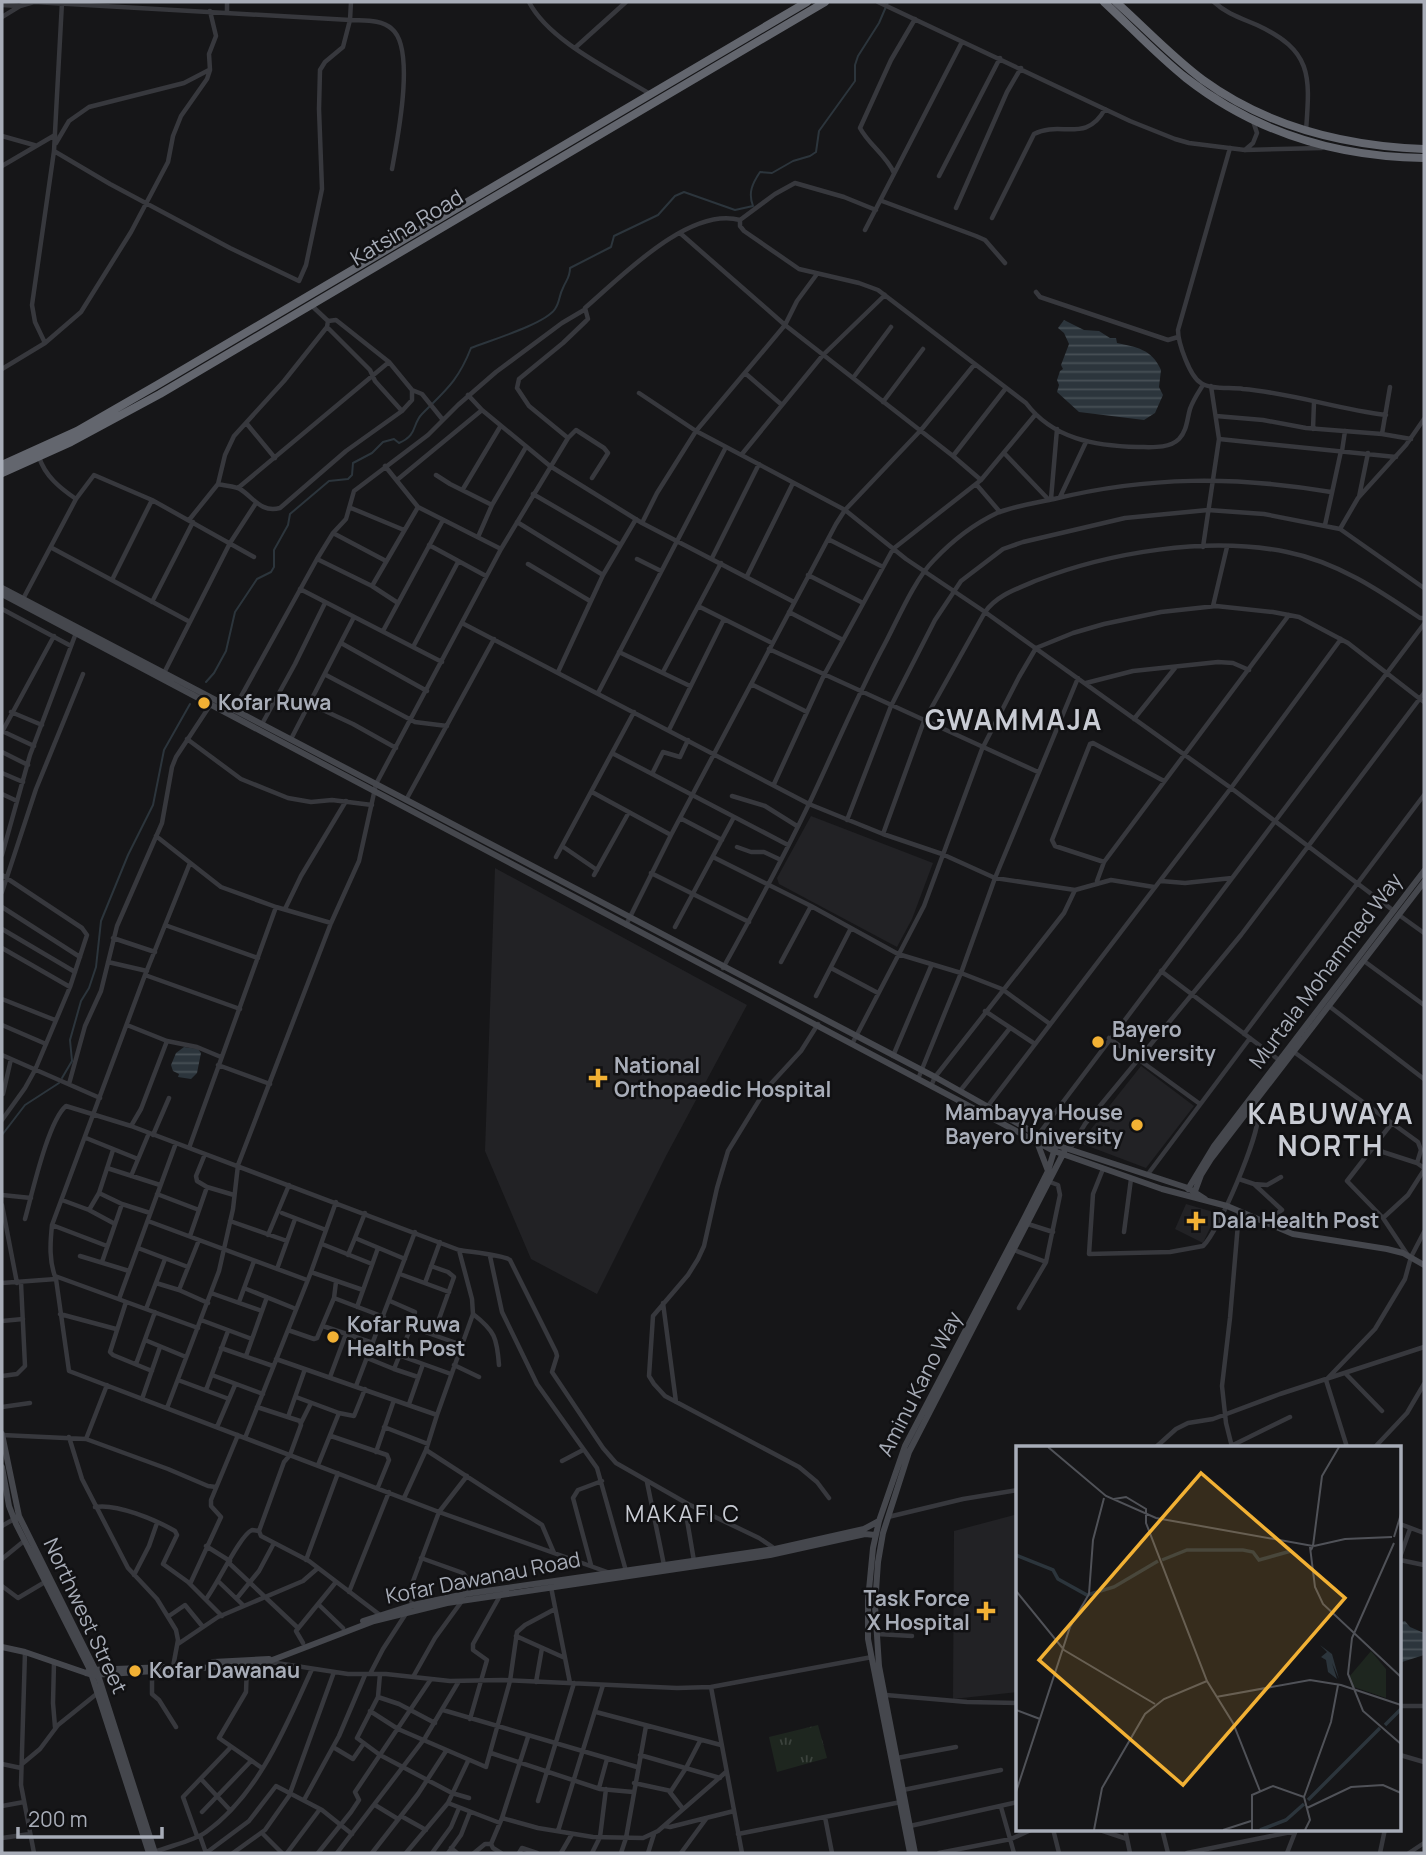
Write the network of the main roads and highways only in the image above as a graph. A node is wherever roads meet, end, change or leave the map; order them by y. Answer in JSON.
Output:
{"nodes":[{"id":1,"x":807,"y":2,"type":"edge"},
{"id":2,"x":825,"y":2,"type":"edge"},
{"id":3,"x":1104,"y":2,"type":"edge"},
{"id":4,"x":1116,"y":2,"type":"edge"},
{"id":5,"x":652,"y":98,"type":"junction"},
{"id":6,"x":1424,"y":149,"type":"edge"},
{"id":7,"x":1424,"y":158,"type":"edge"},
{"id":8,"x":2,"y":459,"type":"edge"},
{"id":9,"x":15,"y":463,"type":"junction"},
{"id":10,"x":2,"y":465,"type":"edge"},
{"id":11,"x":2,"y":473,"type":"edge"},
{"id":12,"x":2,"y":480,"type":"edge"},
{"id":13,"x":2,"y":588,"type":"edge"},
{"id":14,"x":2,"y":594,"type":"edge"},
{"id":15,"x":78,"y":631,"type":"junction"},
{"id":16,"x":376,"y":787,"type":"junction"},
{"id":17,"x":1424,"y":871,"type":"edge"},
{"id":18,"x":1424,"y":884,"type":"edge"},
{"id":19,"x":1396,"y":913,"type":"junction"},
{"id":20,"x":627,"y":921,"type":"junction"},
{"id":21,"x":853,"y":1040,"type":"junction"},
{"id":22,"x":903,"y":1062,"type":"junction"},
{"id":23,"x":899,"y":1069,"type":"junction"},
{"id":24,"x":1038,"y":1138,"type":"junction"},
{"id":25,"x":1055,"y":1148,"type":"junction"},
{"id":26,"x":1066,"y":1151,"type":"junction"},
{"id":27,"x":1076,"y":1159,"type":"junction"},
{"id":28,"x":1057,"y":1169,"type":"junction"},
{"id":29,"x":1048,"y":1171,"type":"junction"},
{"id":30,"x":1197,"y":1172,"type":"junction"},
{"id":31,"x":1174,"y":1183,"type":"junction"},
{"id":32,"x":1192,"y":1189,"type":"junction"},
{"id":33,"x":1185,"y":1196,"type":"junction"},
{"id":34,"x":1192,"y":1199,"type":"junction"},
{"id":35,"x":1207,"y":1200,"type":"junction"},
{"id":36,"x":1424,"y":1262,"type":"edge"},
{"id":37,"x":946,"y":1373,"type":"junction"},
{"id":38,"x":2,"y":1434,"type":"edge"},
{"id":39,"x":2,"y":1472,"type":"edge"},
{"id":40,"x":878,"y":1521,"type":"junction"},
{"id":41,"x":876,"y":1535,"type":"junction"},
{"id":42,"x":464,"y":1597,"type":"junction"},
{"id":43,"x":868,"y":1629,"type":"junction"},
{"id":44,"x":876,"y":1631,"type":"junction"},
{"id":45,"x":2,"y":1647,"type":"edge"},
{"id":46,"x":235,"y":1662,"type":"junction"},
{"id":47,"x":92,"y":1673,"type":"junction"},
{"id":48,"x":902,"y":1802,"type":"junction"},
{"id":49,"x":153,"y":1853,"type":"edge"},
{"id":50,"x":913,"y":1853,"type":"edge"}],
"edges":[{"from":1,"to":5,"type":"highway","name":"Katsina Road"},
{"from":2,"to":5,"type":"highway","name":"Katsina Road"},
{"from":3,"to":7,"type":"highway"},
{"from":4,"to":6,"type":"highway"},
{"from":5,"to":9,"type":"highway","name":"Katsina Road"},
{"from":5,"to":9,"type":"highway","name":"Katsina Road"},
{"from":8,"to":9,"type":"highway"},
{"from":9,"to":10,"type":"highway","name":"Katsina Road"},
{"from":9,"to":11,"type":"highway","name":"Katsina Road"},
{"from":9,"to":12,"type":"highway"},
{"from":13,"to":15,"type":"main road"},
{"from":14,"to":15,"type":"main road"},
{"from":15,"to":16,"type":"main road"},
{"from":15,"to":16,"type":"main road"},
{"from":16,"to":20,"type":"main road"},
{"from":16,"to":20,"type":"main road"},
{"from":17,"to":19,"type":"main road","name":"Murtala Mohammed Way"},
{"from":18,"to":19,"type":"main road","name":"Murtala Mohammed Way"},
{"from":19,"to":30,"type":"main road","name":"Murtala Mohammed Way"},
{"from":19,"to":32,"type":"main road","name":"Murtala Mohammed Way"},
{"from":20,"to":21,"type":"main road"},
{"from":21,"to":22,"type":"main road"},
{"from":21,"to":23,"type":"main road"},
{"from":22,"to":23,"type":"main road"},
{"from":22,"to":24,"type":"main road"},
{"from":23,"to":24,"type":"main road"},
{"from":24,"to":25,"type":"main road"},
{"from":24,"to":29,"type":"main road"},
{"from":25,"to":26,"type":"main road"},
{"from":25,"to":29,"type":"main road","name":"Aminu Kano Way"},
{"from":26,"to":27,"type":"main road"},
{"from":26,"to":28,"type":"main road","name":"Aminu Kano Way"},
{"from":26,"to":31,"type":"main road"},
{"from":27,"to":28,"type":"main road"},
{"from":27,"to":33,"type":"main road"},
{"from":28,"to":37,"type":"main road","name":"Aminu Kano Way"},
{"from":29,"to":37,"type":"main road","name":"Aminu Kano Way"},
{"from":30,"to":31,"type":"main road"},
{"from":30,"to":32,"type":"main road","name":"Murtala Mohammed Way"},
{"from":31,"to":32,"type":"main road"},
{"from":32,"to":33,"type":"main road","name":"Murtala Mohammed Way"},
{"from":32,"to":34,"type":"main road","name":"Murtala Mohammed Way"},
{"from":32,"to":35,"type":"main road"},
{"from":33,"to":34,"type":"main road"},
{"from":34,"to":35,"type":"main road"},
{"from":35,"to":36,"type":"main road"},
{"from":37,"to":40,"type":"main road","name":"Aminu Kano Way"},
{"from":37,"to":44,"type":"main road","name":"Aminu Kano Way"},
{"from":38,"to":47,"type":"main road","name":"Northwest Street"},
{"from":39,"to":47,"type":"main road","name":"Northwest Street"},
{"from":40,"to":41,"type":"main road","name":"Aminu Kano Way"},
{"from":40,"to":42,"type":"main road","name":"Kofar Dawanau Road"},
{"from":41,"to":42,"type":"main road","name":"Kofar Dawanau Road"},
{"from":41,"to":43,"type":"main road","name":"Aminu Kano Way"},
{"from":42,"to":46,"type":"main road","name":"Kofar Dawanau Road"},
{"from":42,"to":46,"type":"main road","name":"Kofar Dawanau Road"},
{"from":43,"to":44,"type":"main road"},
{"from":43,"to":48,"type":"main road","name":"Aminu Kano Way"},
{"from":44,"to":48,"type":"main road","name":"Aminu Kano Way"},
{"from":45,"to":47,"type":"main road"},
{"from":46,"to":47,"type":"main road","name":"Kofar Dawanau Road"},
{"from":46,"to":47,"type":"main road"},
{"from":47,"to":49,"type":"main road","name":"Northwest Street"},
{"from":47,"to":49,"type":"main road","name":"Northwest Street"},
{"from":48,"to":50,"type":"main road","name":"Aminu Kano Way"},
{"from":48,"to":50,"type":"main road","name":"Aminu Kano Way"}]}
